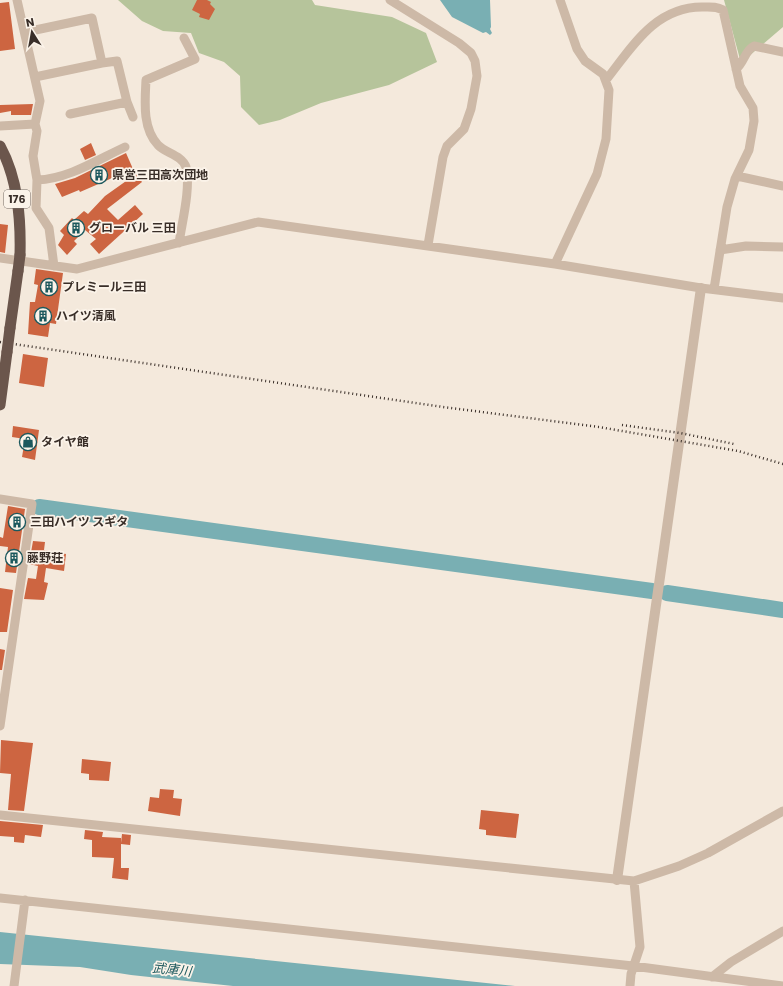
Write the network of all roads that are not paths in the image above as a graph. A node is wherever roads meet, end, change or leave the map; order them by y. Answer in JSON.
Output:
{"nodes":[{"id":1,"x":17,"y":0,"type":"edge"},
{"id":2,"x":390,"y":0,"type":"edge"},
{"id":3,"x":560,"y":0,"type":"edge"},
{"id":4,"x":720,"y":3,"type":"edge"},
{"id":5,"x":692,"y":4,"type":"edge"},
{"id":6,"x":26,"y":32,"type":"junction"},
{"id":7,"x":184,"y":38,"type":"dead end"},
{"id":8,"x":783,"y":52,"type":"edge"},
{"id":9,"x":102,"y":63,"type":"junction"},
{"id":10,"x":736,"y":68,"type":"junction"},
{"id":11,"x":35,"y":77,"type":"junction"},
{"id":12,"x":606,"y":80,"type":"junction"},
{"id":13,"x":127,"y":102,"type":"junction"},
{"id":14,"x":70,"y":114,"type":"dead end"},
{"id":15,"x":133,"y":116,"type":"dead end"},
{"id":16,"x":35,"y":124,"type":"junction"},
{"id":17,"x":0,"y":126,"type":"edge"},
{"id":18,"x":0,"y":146,"type":"edge"},
{"id":19,"x":125,"y":147,"type":"dead end"},
{"id":20,"x":737,"y":176,"type":"junction"},
{"id":21,"x":37,"y":180,"type":"junction"},
{"id":22,"x":783,"y":186,"type":"edge"},
{"id":23,"x":179,"y":243,"type":"junction"},
{"id":24,"x":428,"y":245,"type":"junction"},
{"id":25,"x":783,"y":246,"type":"edge"},
{"id":26,"x":720,"y":250,"type":"junction"},
{"id":27,"x":0,"y":258,"type":"edge"},
{"id":28,"x":555,"y":264,"type":"junction"},
{"id":29,"x":54,"y":266,"type":"junction"},
{"id":30,"x":701,"y":288,"type":"junction"},
{"id":31,"x":714,"y":289,"type":"junction"},
{"id":32,"x":783,"y":298,"type":"edge"},
{"id":33,"x":0,"y":405,"type":"edge"},
{"id":34,"x":0,"y":499,"type":"edge"},
{"id":35,"x":0,"y":726,"type":"edge"},
{"id":36,"x":783,"y":811,"type":"edge"},
{"id":37,"x":0,"y":815,"type":"edge"},
{"id":38,"x":617,"y":880,"type":"junction"},
{"id":39,"x":634,"y":881,"type":"junction"},
{"id":40,"x":0,"y":898,"type":"edge"},
{"id":41,"x":25,"y":903,"type":"junction"},
{"id":42,"x":783,"y":931,"type":"edge"},
{"id":43,"x":632,"y":970,"type":"junction"},
{"id":44,"x":712,"y":977,"type":"junction"},
{"id":45,"x":14,"y":986,"type":"edge"},
{"id":46,"x":630,"y":986,"type":"edge"},
{"id":47,"x":783,"y":986,"type":"edge"}],
"edges":[{"from":1,"to":6,"type":"street"},
{"from":2,"to":24,"type":"street"},
{"from":3,"to":12,"type":"street"},
{"from":4,"to":5,"type":"street"},
{"from":4,"to":10,"type":"street"},
{"from":5,"to":12,"type":"street"},
{"from":6,"to":9,"type":"street"},
{"from":6,"to":11,"type":"street"},
{"from":7,"to":23,"type":"street"},
{"from":8,"to":10,"type":"street"},
{"from":9,"to":11,"type":"street"},
{"from":9,"to":13,"type":"street"},
{"from":10,"to":20,"type":"street"},
{"from":11,"to":16,"type":"street"},
{"from":12,"to":28,"type":"street"},
{"from":13,"to":14,"type":"street"},
{"from":13,"to":15,"type":"street"},
{"from":16,"to":17,"type":"street"},
{"from":16,"to":21,"type":"street"},
{"from":18,"to":33,"type":"highway","number":"176","bridge":true},
{"from":19,"to":21,"type":"street"},
{"from":20,"to":22,"type":"street"},
{"from":20,"to":26,"type":"street"},
{"from":21,"to":29,"type":"street"},
{"from":23,"to":24,"type":"street"},
{"from":23,"to":29,"type":"street"},
{"from":24,"to":28,"type":"street"},
{"from":25,"to":26,"type":"street"},
{"from":26,"to":31,"type":"street"},
{"from":27,"to":29,"type":"street"},
{"from":28,"to":30,"type":"street"},
{"from":30,"to":31,"type":"street"},
{"from":30,"to":38,"type":"street"},
{"from":31,"to":32,"type":"street"},
{"from":34,"to":35,"type":"street"},
{"from":36,"to":39,"type":"street"},
{"from":37,"to":38,"type":"street"},
{"from":38,"to":39,"type":"street"},
{"from":39,"to":43,"type":"street"},
{"from":40,"to":41,"type":"street"},
{"from":41,"to":43,"type":"street"},
{"from":41,"to":45,"type":"street"},
{"from":42,"to":44,"type":"street"},
{"from":43,"to":44,"type":"street"},
{"from":43,"to":46,"type":"street"},
{"from":44,"to":47,"type":"street"}]}
